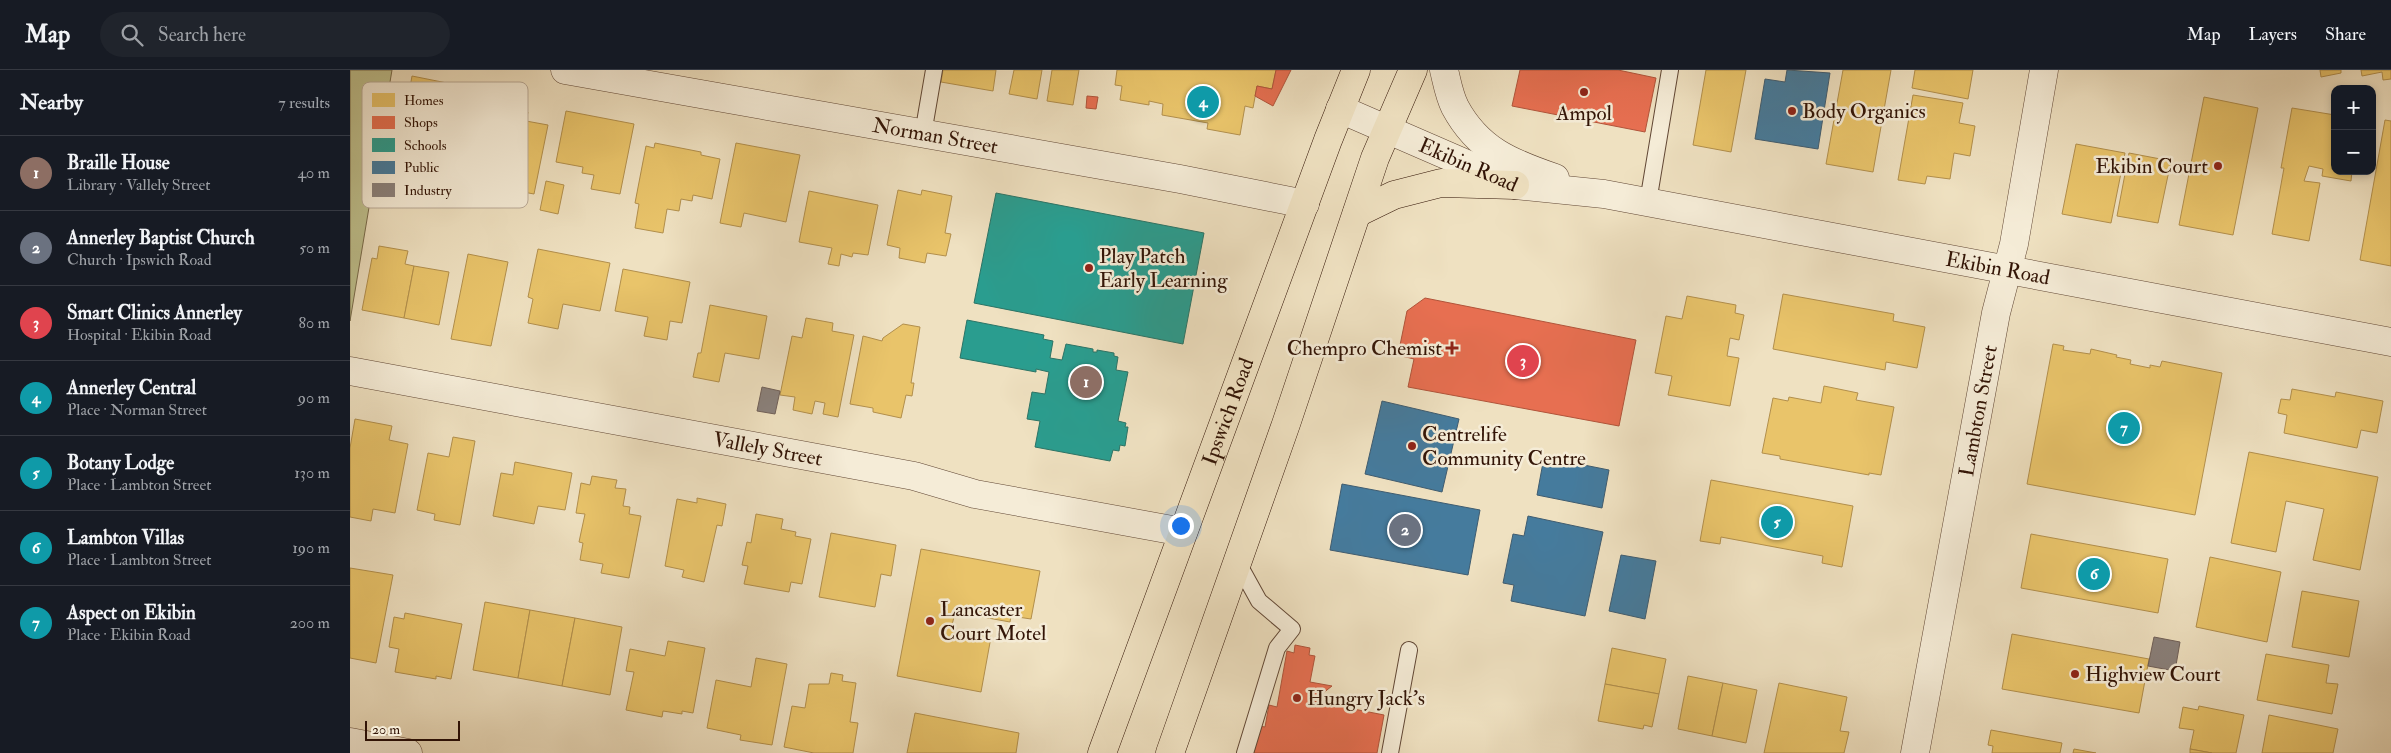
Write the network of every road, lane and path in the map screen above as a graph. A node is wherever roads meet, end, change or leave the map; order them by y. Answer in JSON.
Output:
{"nodes":[{"id":1,"x":565,"y":70,"type":"edge"},
{"id":2,"x":934,"y":70,"type":"edge"},
{"id":3,"x":1356,"y":70,"type":"edge"},
{"id":4,"x":1413,"y":70,"type":"edge"},
{"id":5,"x":1444,"y":70,"type":"edge"},
{"id":6,"x":1670,"y":70,"type":"edge"},
{"id":7,"x":2044,"y":70,"type":"edge"},
{"id":8,"x":1340,"y":110,"type":"junction"},
{"id":9,"x":1386,"y":130,"type":"junction"},
{"id":10,"x":923,"y":134,"type":"junction"},
{"id":11,"x":1515,"y":185,"type":"junction"},
{"id":12,"x":1604,"y":194,"type":"junction"},
{"id":13,"x":1648,"y":202,"type":"junction"},
{"id":14,"x":1305,"y":204,"type":"junction"},
{"id":15,"x":1357,"y":213,"type":"junction"},
{"id":16,"x":2007,"y":270,"type":"junction"},
{"id":17,"x":2391,"y":342,"type":"edge"},
{"id":18,"x":350,"y":370,"type":"edge"},
{"id":19,"x":1183,"y":532,"type":"junction"},
{"id":20,"x":1238,"y":563,"type":"junction"},
{"id":21,"x":1409,"y":650,"type":"dead end"},
{"id":22,"x":350,"y":742,"type":"edge"},
{"id":23,"x":408,"y":753,"type":"edge"},
{"id":24,"x":1102,"y":753,"type":"edge"},
{"id":25,"x":1170,"y":753,"type":"edge"},
{"id":26,"x":1245,"y":753,"type":"edge"},
{"id":27,"x":1390,"y":753,"type":"edge"},
{"id":28,"x":1915,"y":753,"type":"edge"}],
"edges":[{"from":1,"to":10,"type":"street","name":"Norman Street"},
{"from":2,"to":10,"type":"lane"},
{"from":3,"to":8,"type":"highway","name":"Ipswich Road"},
{"from":4,"to":9,"type":"highway"},
{"from":5,"to":12,"type":"street","name":"Ekibin Road"},
{"from":6,"to":13,"type":"lane"},
{"from":7,"to":16,"type":"street","name":"Lambton Street"},
{"from":8,"to":9,"type":"street","name":"Ekibin Road"},
{"from":8,"to":14,"type":"highway","name":"Ipswich Road"},
{"from":9,"to":11,"type":"street","name":"Ekibin Road"},
{"from":9,"to":15,"type":"highway"},
{"from":10,"to":14,"type":"street","name":"Norman Street"},
{"from":11,"to":12,"type":"street","name":"Ekibin Road"},
{"from":11,"to":15,"type":"highway"},
{"from":12,"to":13,"type":"street","name":"Ekibin Road"},
{"from":13,"to":16,"type":"street","name":"Ekibin Road"},
{"from":14,"to":19,"type":"highway","name":"Ipswich Road"},
{"from":15,"to":20,"type":"highway"},
{"from":16,"to":17,"type":"street","name":"Ekibin Road"},
{"from":16,"to":28,"type":"street","name":"Lambton Street"},
{"from":18,"to":19,"type":"street","name":"Vallely Street"},
{"from":19,"to":24,"type":"highway","name":"Ipswich Road"},
{"from":20,"to":25,"type":"highway"},
{"from":20,"to":26,"type":"lane"},
{"from":21,"to":27,"type":"lane"},
{"from":22,"to":23,"type":"street"}]}
